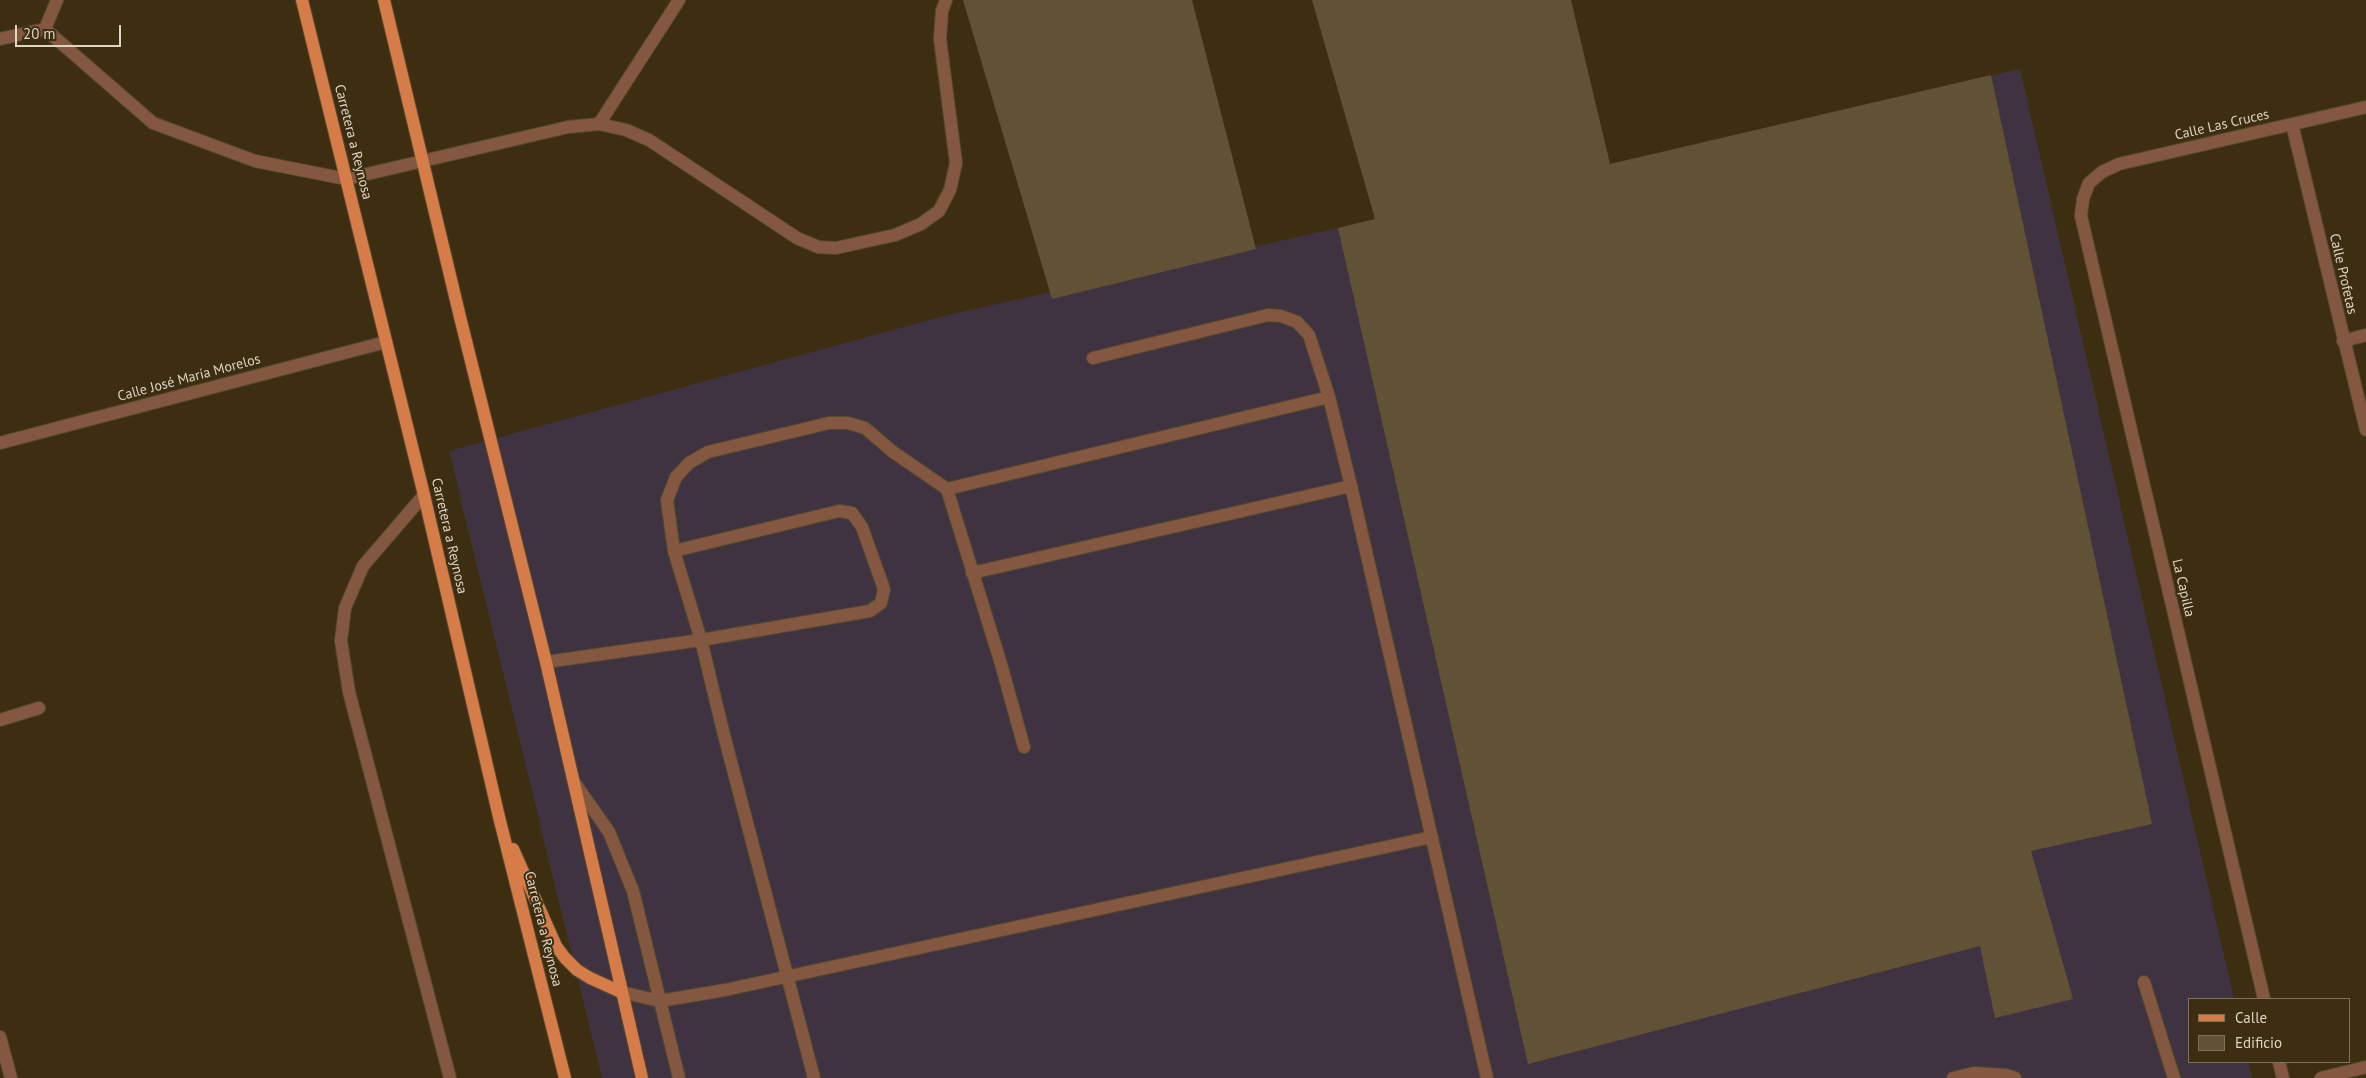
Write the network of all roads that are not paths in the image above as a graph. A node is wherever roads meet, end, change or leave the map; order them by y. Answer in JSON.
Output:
{"nodes":[{"id":1,"x":57,"y":0,"type":"edge"},
{"id":2,"x":302,"y":0,"type":"edge"},
{"id":3,"x":384,"y":0,"type":"edge"},
{"id":4,"x":679,"y":0,"type":"edge"},
{"id":5,"x":946,"y":0,"type":"edge"},
{"id":6,"x":44,"y":29,"type":"junction"},
{"id":7,"x":0,"y":39,"type":"edge"},
{"id":8,"x":2366,"y":107,"type":"edge"},
{"id":9,"x":600,"y":124,"type":"junction"},
{"id":10,"x":2292,"y":124,"type":"junction"},
{"id":11,"x":421,"y":160,"type":"junction"},
{"id":12,"x":346,"y":179,"type":"junction"},
{"id":13,"x":2089,"y":183,"type":"joint"},
{"id":14,"x":2366,"y":335,"type":"edge"},
{"id":15,"x":2343,"y":341,"type":"junction"},
{"id":16,"x":386,"y":342,"type":"junction"},
{"id":17,"x":1093,"y":358,"type":"dead end"},
{"id":18,"x":1329,"y":397,"type":"junction"},
{"id":19,"x":2366,"y":430,"type":"edge"},
{"id":20,"x":0,"y":443,"type":"edge"},
{"id":21,"x":1351,"y":486,"type":"junction"},
{"id":22,"x":947,"y":489,"type":"junction"},
{"id":23,"x":424,"y":495,"type":"junction"},
{"id":24,"x":674,"y":551,"type":"junction"},
{"id":25,"x":972,"y":574,"type":"junction"},
{"id":26,"x":701,"y":640,"type":"junction"},
{"id":27,"x":546,"y":662,"type":"junction"},
{"id":28,"x":39,"y":708,"type":"dead end"},
{"id":29,"x":0,"y":720,"type":"edge"},
{"id":30,"x":1024,"y":747,"type":"dead end"},
{"id":31,"x":573,"y":780,"type":"junction"},
{"id":32,"x":499,"y":817,"type":"junction"},
{"id":33,"x":1432,"y":837,"type":"junction"},
{"id":34,"x":788,"y":975,"type":"junction"},
{"id":35,"x":2144,"y":982,"type":"dead end"},
{"id":36,"x":621,"y":992,"type":"junction"},
{"id":37,"x":2264,"y":998,"type":"edge"},
{"id":38,"x":660,"y":1001,"type":"junction"},
{"id":39,"x":0,"y":1037,"type":"edge"},
{"id":40,"x":2279,"y":1063,"type":"edge"},
{"id":41,"x":2366,"y":1067,"type":"edge"},
{"id":42,"x":10,"y":1078,"type":"edge"},
{"id":43,"x":450,"y":1078,"type":"edge"},
{"id":44,"x":565,"y":1078,"type":"edge"},
{"id":45,"x":642,"y":1078,"type":"edge"},
{"id":46,"x":679,"y":1078,"type":"edge"},
{"id":47,"x":814,"y":1078,"type":"edge"},
{"id":48,"x":1487,"y":1078,"type":"edge"},
{"id":49,"x":1953,"y":1078,"type":"edge"},
{"id":50,"x":2016,"y":1078,"type":"edge"},
{"id":51,"x":2174,"y":1078,"type":"edge"},
{"id":52,"x":2283,"y":1078,"type":"edge"},
{"id":53,"x":2321,"y":1078,"type":"edge"}],
"edges":[{"from":1,"to":6,"type":"street"},
{"from":2,"to":12,"type":"main road","name":"Carretera a Reynosa"},
{"from":3,"to":11,"type":"main road"},
{"from":4,"to":9,"type":"street"},
{"from":5,"to":9,"type":"street"},
{"from":6,"to":7,"type":"street"},
{"from":6,"to":12,"type":"street"},
{"from":8,"to":10,"type":"street","name":"Calle Las Cruces"},
{"from":9,"to":11,"type":"street"},
{"from":10,"to":13,"type":"street","name":"Calle Las Cruces"},
{"from":10,"to":15,"type":"street","name":"Calle Profetas"},
{"from":11,"to":12,"type":"street"},
{"from":11,"to":27,"type":"main road"},
{"from":12,"to":16,"type":"main road","name":"Carretera a Reynosa"},
{"from":13,"to":37,"type":"street","name":"La Capilla"},
{"from":14,"to":15,"type":"street"},
{"from":15,"to":19,"type":"street","name":"Calle Profetas"},
{"from":16,"to":20,"type":"street","name":"Calle José María Morelos"},
{"from":16,"to":23,"type":"main road","name":"Carretera a Reynosa"},
{"from":17,"to":18,"type":"street"},
{"from":18,"to":21,"type":"street"},
{"from":18,"to":22,"type":"street"},
{"from":21,"to":25,"type":"street"},
{"from":21,"to":33,"type":"street"},
{"from":22,"to":24,"type":"street"},
{"from":22,"to":25,"type":"street"},
{"from":23,"to":32,"type":"main road","name":"Carretera a Reynosa"},
{"from":23,"to":43,"type":"street"},
{"from":24,"to":26,"type":"street"},
{"from":24,"to":26,"type":"street"},
{"from":25,"to":30,"type":"street"},
{"from":26,"to":27,"type":"street"},
{"from":26,"to":34,"type":"street"},
{"from":27,"to":31,"type":"main road"},
{"from":28,"to":29,"type":"street"},
{"from":31,"to":36,"type":"main road"},
{"from":31,"to":38,"type":"street"},
{"from":32,"to":36,"type":"main road"},
{"from":32,"to":44,"type":"main road","name":"Carretera a Reynosa"},
{"from":33,"to":34,"type":"street"},
{"from":33,"to":48,"type":"street"},
{"from":34,"to":38,"type":"street"},
{"from":34,"to":47,"type":"street"},
{"from":35,"to":51,"type":"street"},
{"from":36,"to":38,"type":"street"},
{"from":36,"to":45,"type":"main road"},
{"from":38,"to":46,"type":"street"},
{"from":39,"to":42,"type":"street"},
{"from":40,"to":52,"type":"street"},
{"from":41,"to":53,"type":"street"},
{"from":49,"to":50,"type":"street"}]}
